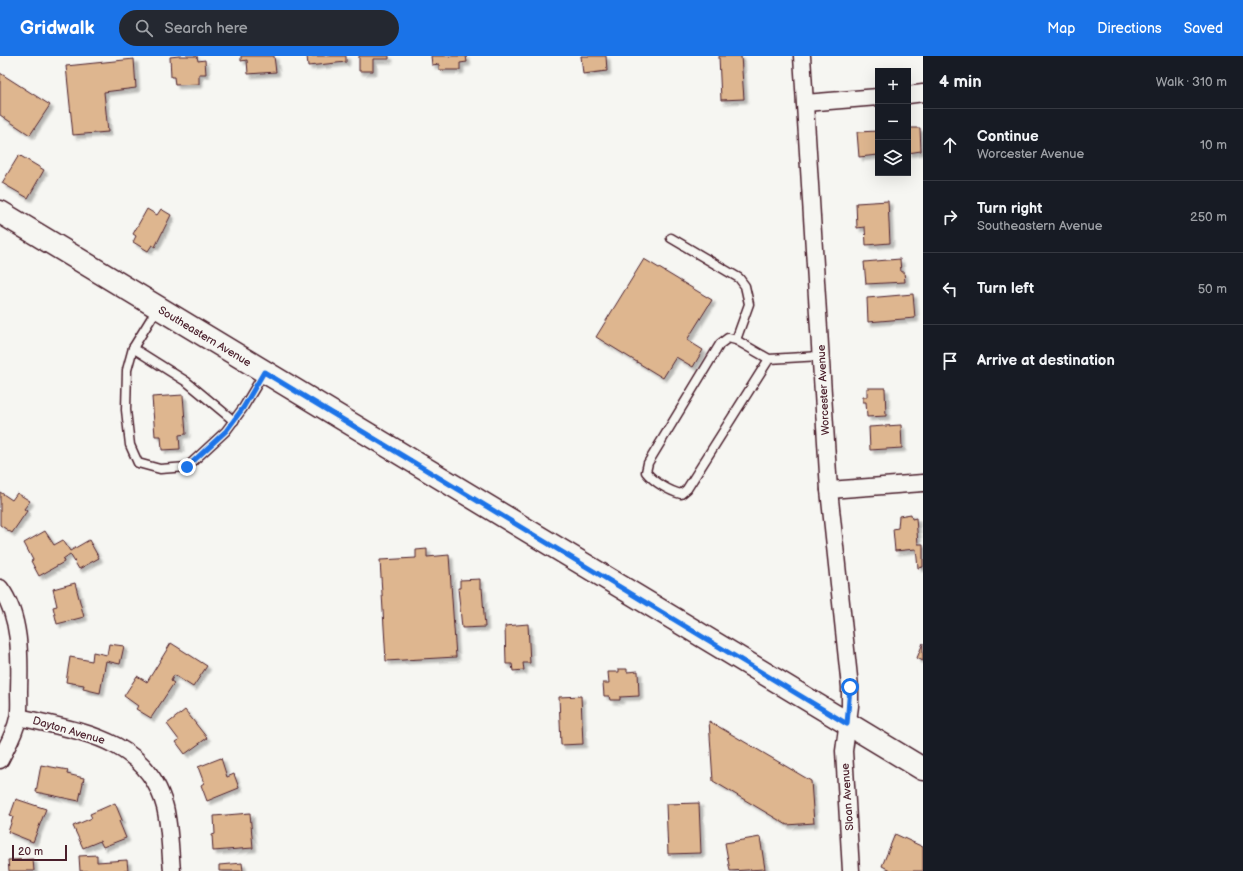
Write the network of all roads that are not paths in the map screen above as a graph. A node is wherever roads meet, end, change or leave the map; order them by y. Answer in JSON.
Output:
{"nodes":[{"id":1,"x":802,"y":56,"type":"edge"},
{"id":2,"x":923,"y":94,"type":"edge"},
{"id":3,"x":911,"y":95,"type":"edge"},
{"id":4,"x":875,"y":97,"type":"edge"},
{"id":5,"x":805,"y":103,"type":"junction"},
{"id":6,"x":0,"y":212,"type":"edge"},
{"id":7,"x":672,"y":238,"type":"dead end"},
{"id":8,"x":158,"y":308,"type":"junction"},
{"id":9,"x":736,"y":340,"type":"junction"},
{"id":10,"x":133,"y":348,"type":"junction"},
{"id":11,"x":821,"y":356,"type":"junction"},
{"id":12,"x":769,"y":359,"type":"junction"},
{"id":13,"x":264,"y":372,"type":"junction"},
{"id":14,"x":234,"y":421,"type":"junction"},
{"id":15,"x":923,"y":483,"type":"edge"},
{"id":16,"x":829,"y":490,"type":"junction"},
{"id":17,"x":0,"y":588,"type":"edge"},
{"id":18,"x":19,"y":716,"type":"junction"},
{"id":19,"x":847,"y":724,"type":"junction"},
{"id":20,"x":0,"y":760,"type":"edge"},
{"id":21,"x":923,"y":770,"type":"edge"},
{"id":22,"x":172,"y":871,"type":"edge"},
{"id":23,"x":851,"y":871,"type":"edge"}],
"edges":[{"from":1,"to":5,"type":"street","name":"Worcester Avenue"},
{"from":2,"to":3,"type":"street"},
{"from":4,"to":5,"type":"street"},
{"from":5,"to":11,"type":"street","name":"Worcester Avenue"},
{"from":6,"to":8,"type":"main road","name":"Southeastern Avenue"},
{"from":7,"to":9,"type":"lane"},
{"from":8,"to":10,"type":"lane"},
{"from":8,"to":13,"type":"main road","name":"Southeastern Avenue"},
{"from":9,"to":12,"type":"lane"},
{"from":9,"to":12,"type":"lane"},
{"from":10,"to":14,"type":"lane"},
{"from":10,"to":14,"type":"lane"},
{"from":11,"to":12,"type":"lane"},
{"from":11,"to":16,"type":"street","name":"Worcester Avenue"},
{"from":13,"to":14,"type":"lane"},
{"from":13,"to":19,"type":"main road","name":"Southeastern Avenue"},
{"from":15,"to":16,"type":"street"},
{"from":16,"to":19,"type":"street","name":"Worcester Avenue"},
{"from":17,"to":18,"type":"street"},
{"from":18,"to":20,"type":"street"},
{"from":18,"to":22,"type":"street","name":"Dayton Avenue"},
{"from":19,"to":21,"type":"main road","name":"Southeastern Avenue"},
{"from":19,"to":23,"type":"street","name":"Sloan Avenue"}]}
